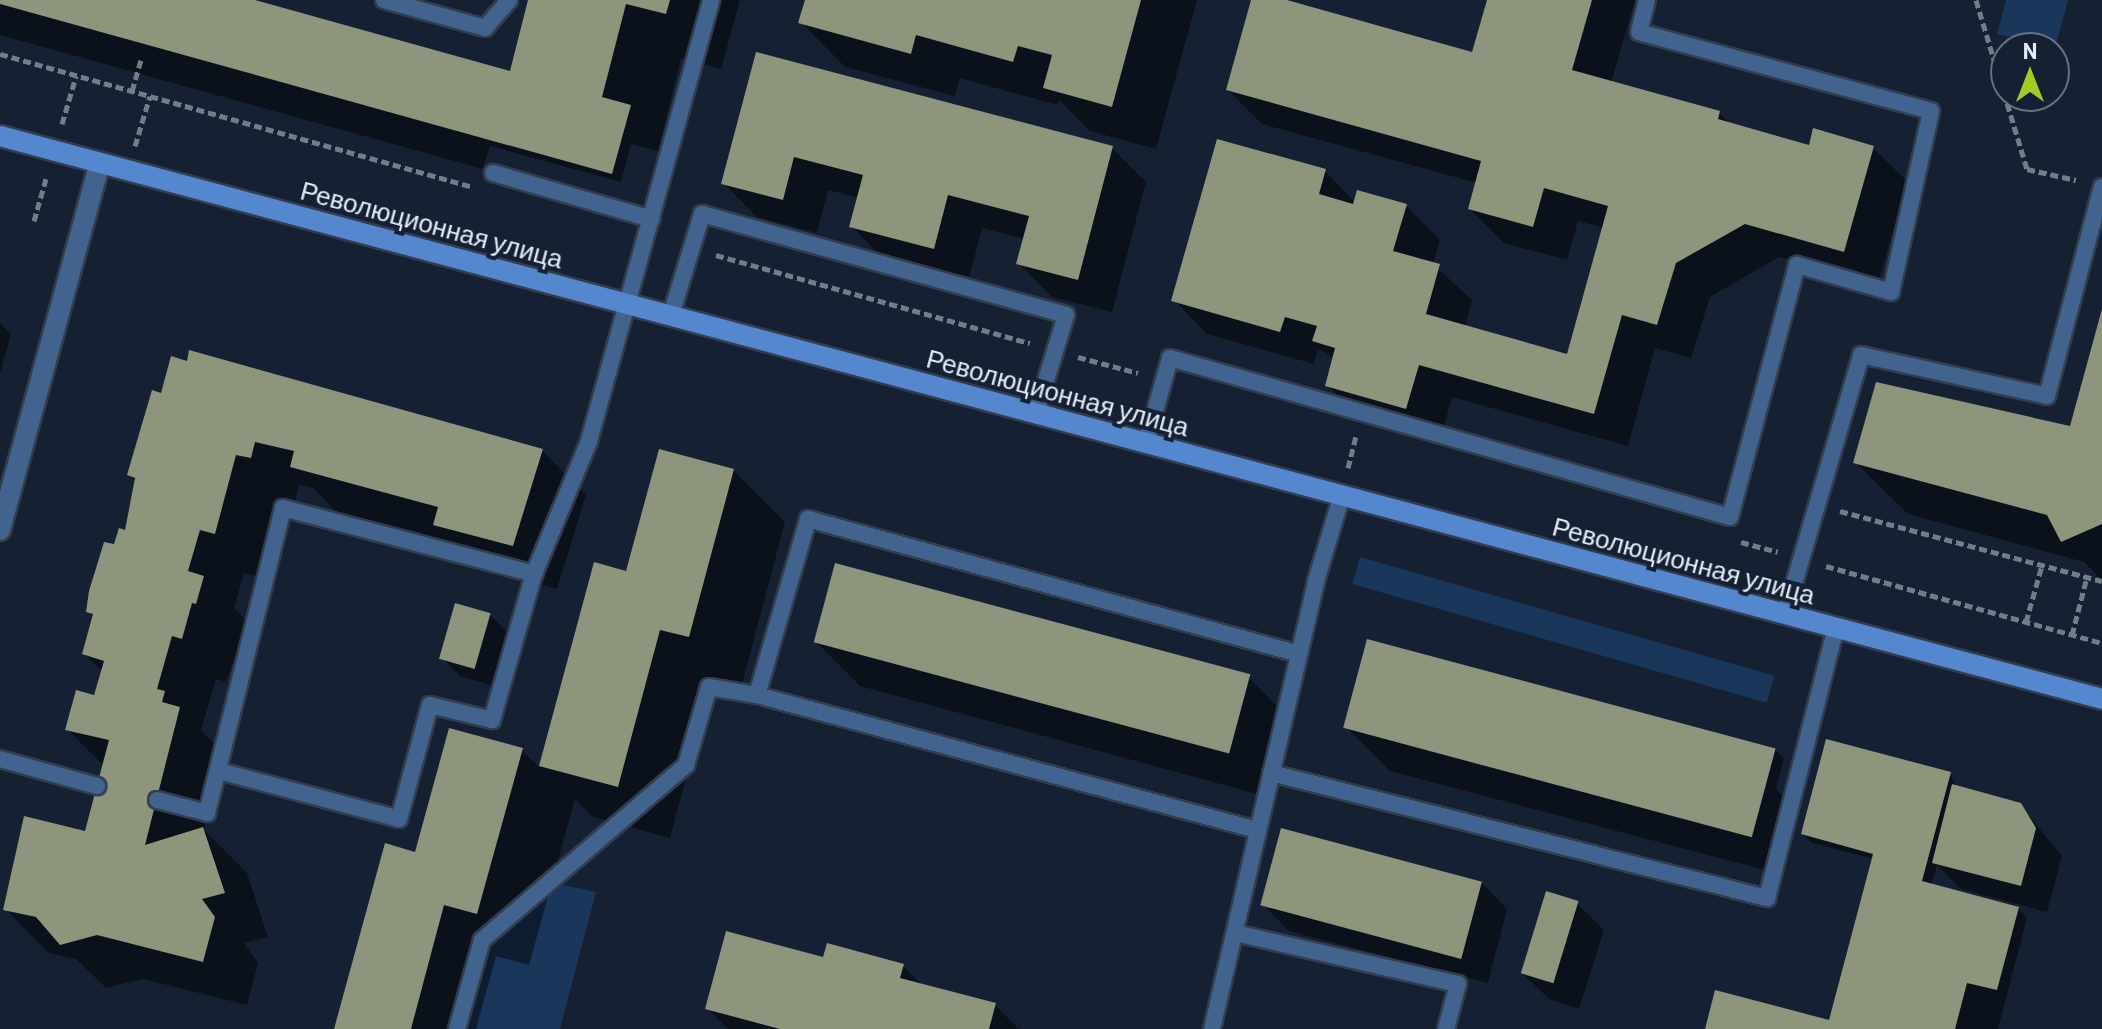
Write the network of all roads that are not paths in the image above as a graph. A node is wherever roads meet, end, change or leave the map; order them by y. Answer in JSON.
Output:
{"nodes":[{"id":1,"x":384,"y":0,"type":"edge"},
{"id":2,"x":509,"y":0,"type":"edge"},
{"id":3,"x":711,"y":0,"type":"edge"},
{"id":4,"x":1647,"y":0,"type":"edge"},
{"id":5,"x":0,"y":136,"type":"edge"},
{"id":6,"x":100,"y":163,"type":"junction"},
{"id":7,"x":493,"y":173,"type":"dead end"},
{"id":8,"x":2094,"y":185,"type":"edge"},
{"id":9,"x":651,"y":219,"type":"junction"},
{"id":10,"x":627,"y":303,"type":"junction"},
{"id":11,"x":671,"y":315,"type":"junction"},
{"id":12,"x":1036,"y":413,"type":"junction"},
{"id":13,"x":1146,"y":443,"type":"junction"},
{"id":14,"x":1342,"y":495,"type":"junction"},
{"id":15,"x":0,"y":530,"type":"edge"},
{"id":16,"x":534,"y":574,"type":"junction"},
{"id":17,"x":1785,"y":614,"type":"junction"},
{"id":18,"x":1836,"y":628,"type":"junction"},
{"id":19,"x":1299,"y":654,"type":"junction"},
{"id":20,"x":757,"y":695,"type":"junction"},
{"id":21,"x":2102,"y":699,"type":"edge"},
{"id":22,"x":0,"y":759,"type":"edge"},
{"id":23,"x":219,"y":771,"type":"junction"},
{"id":24,"x":1271,"y":773,"type":"junction"},
{"id":25,"x":97,"y":786,"type":"dead end"},
{"id":26,"x":157,"y":800,"type":"dead end"},
{"id":27,"x":1257,"y":830,"type":"junction"},
{"id":28,"x":1235,"y":933,"type":"junction"},
{"id":29,"x":457,"y":1029,"type":"edge"},
{"id":30,"x":1212,"y":1029,"type":"edge"},
{"id":31,"x":1446,"y":1029,"type":"edge"}],
"edges":[{"from":1,"to":2,"type":"lane"},
{"from":3,"to":9,"type":"lane"},
{"from":4,"to":13,"type":"lane"},
{"from":5,"to":6,"type":"main road","name":"Революционная улица"},
{"from":6,"to":10,"type":"main road","name":"Революционная улица"},
{"from":6,"to":15,"type":"street"},
{"from":7,"to":9,"type":"lane"},
{"from":8,"to":17,"type":"lane"},
{"from":9,"to":10,"type":"lane"},
{"from":10,"to":11,"type":"main road","name":"Революционная улица"},
{"from":10,"to":16,"type":"lane"},
{"from":11,"to":12,"type":"main road","name":"Революционная улица"},
{"from":11,"to":12,"type":"lane"},
{"from":12,"to":13,"type":"main road","name":"Революционная улица"},
{"from":13,"to":14,"type":"main road","name":"Революционная улица"},
{"from":14,"to":17,"type":"main road","name":"Революционная улица"},
{"from":14,"to":19,"type":"lane"},
{"from":16,"to":23,"type":"lane"},
{"from":16,"to":23,"type":"lane"},
{"from":17,"to":18,"type":"main road","name":"Революционная улица"},
{"from":18,"to":21,"type":"main road","name":"Революционная улица"},
{"from":18,"to":24,"type":"lane"},
{"from":19,"to":20,"type":"lane"},
{"from":19,"to":24,"type":"lane"},
{"from":20,"to":27,"type":"lane"},
{"from":20,"to":29,"type":"lane"},
{"from":22,"to":25,"type":"lane"},
{"from":23,"to":26,"type":"lane"},
{"from":24,"to":27,"type":"lane"},
{"from":27,"to":28,"type":"lane"},
{"from":28,"to":30,"type":"lane"},
{"from":28,"to":31,"type":"lane"}]}
